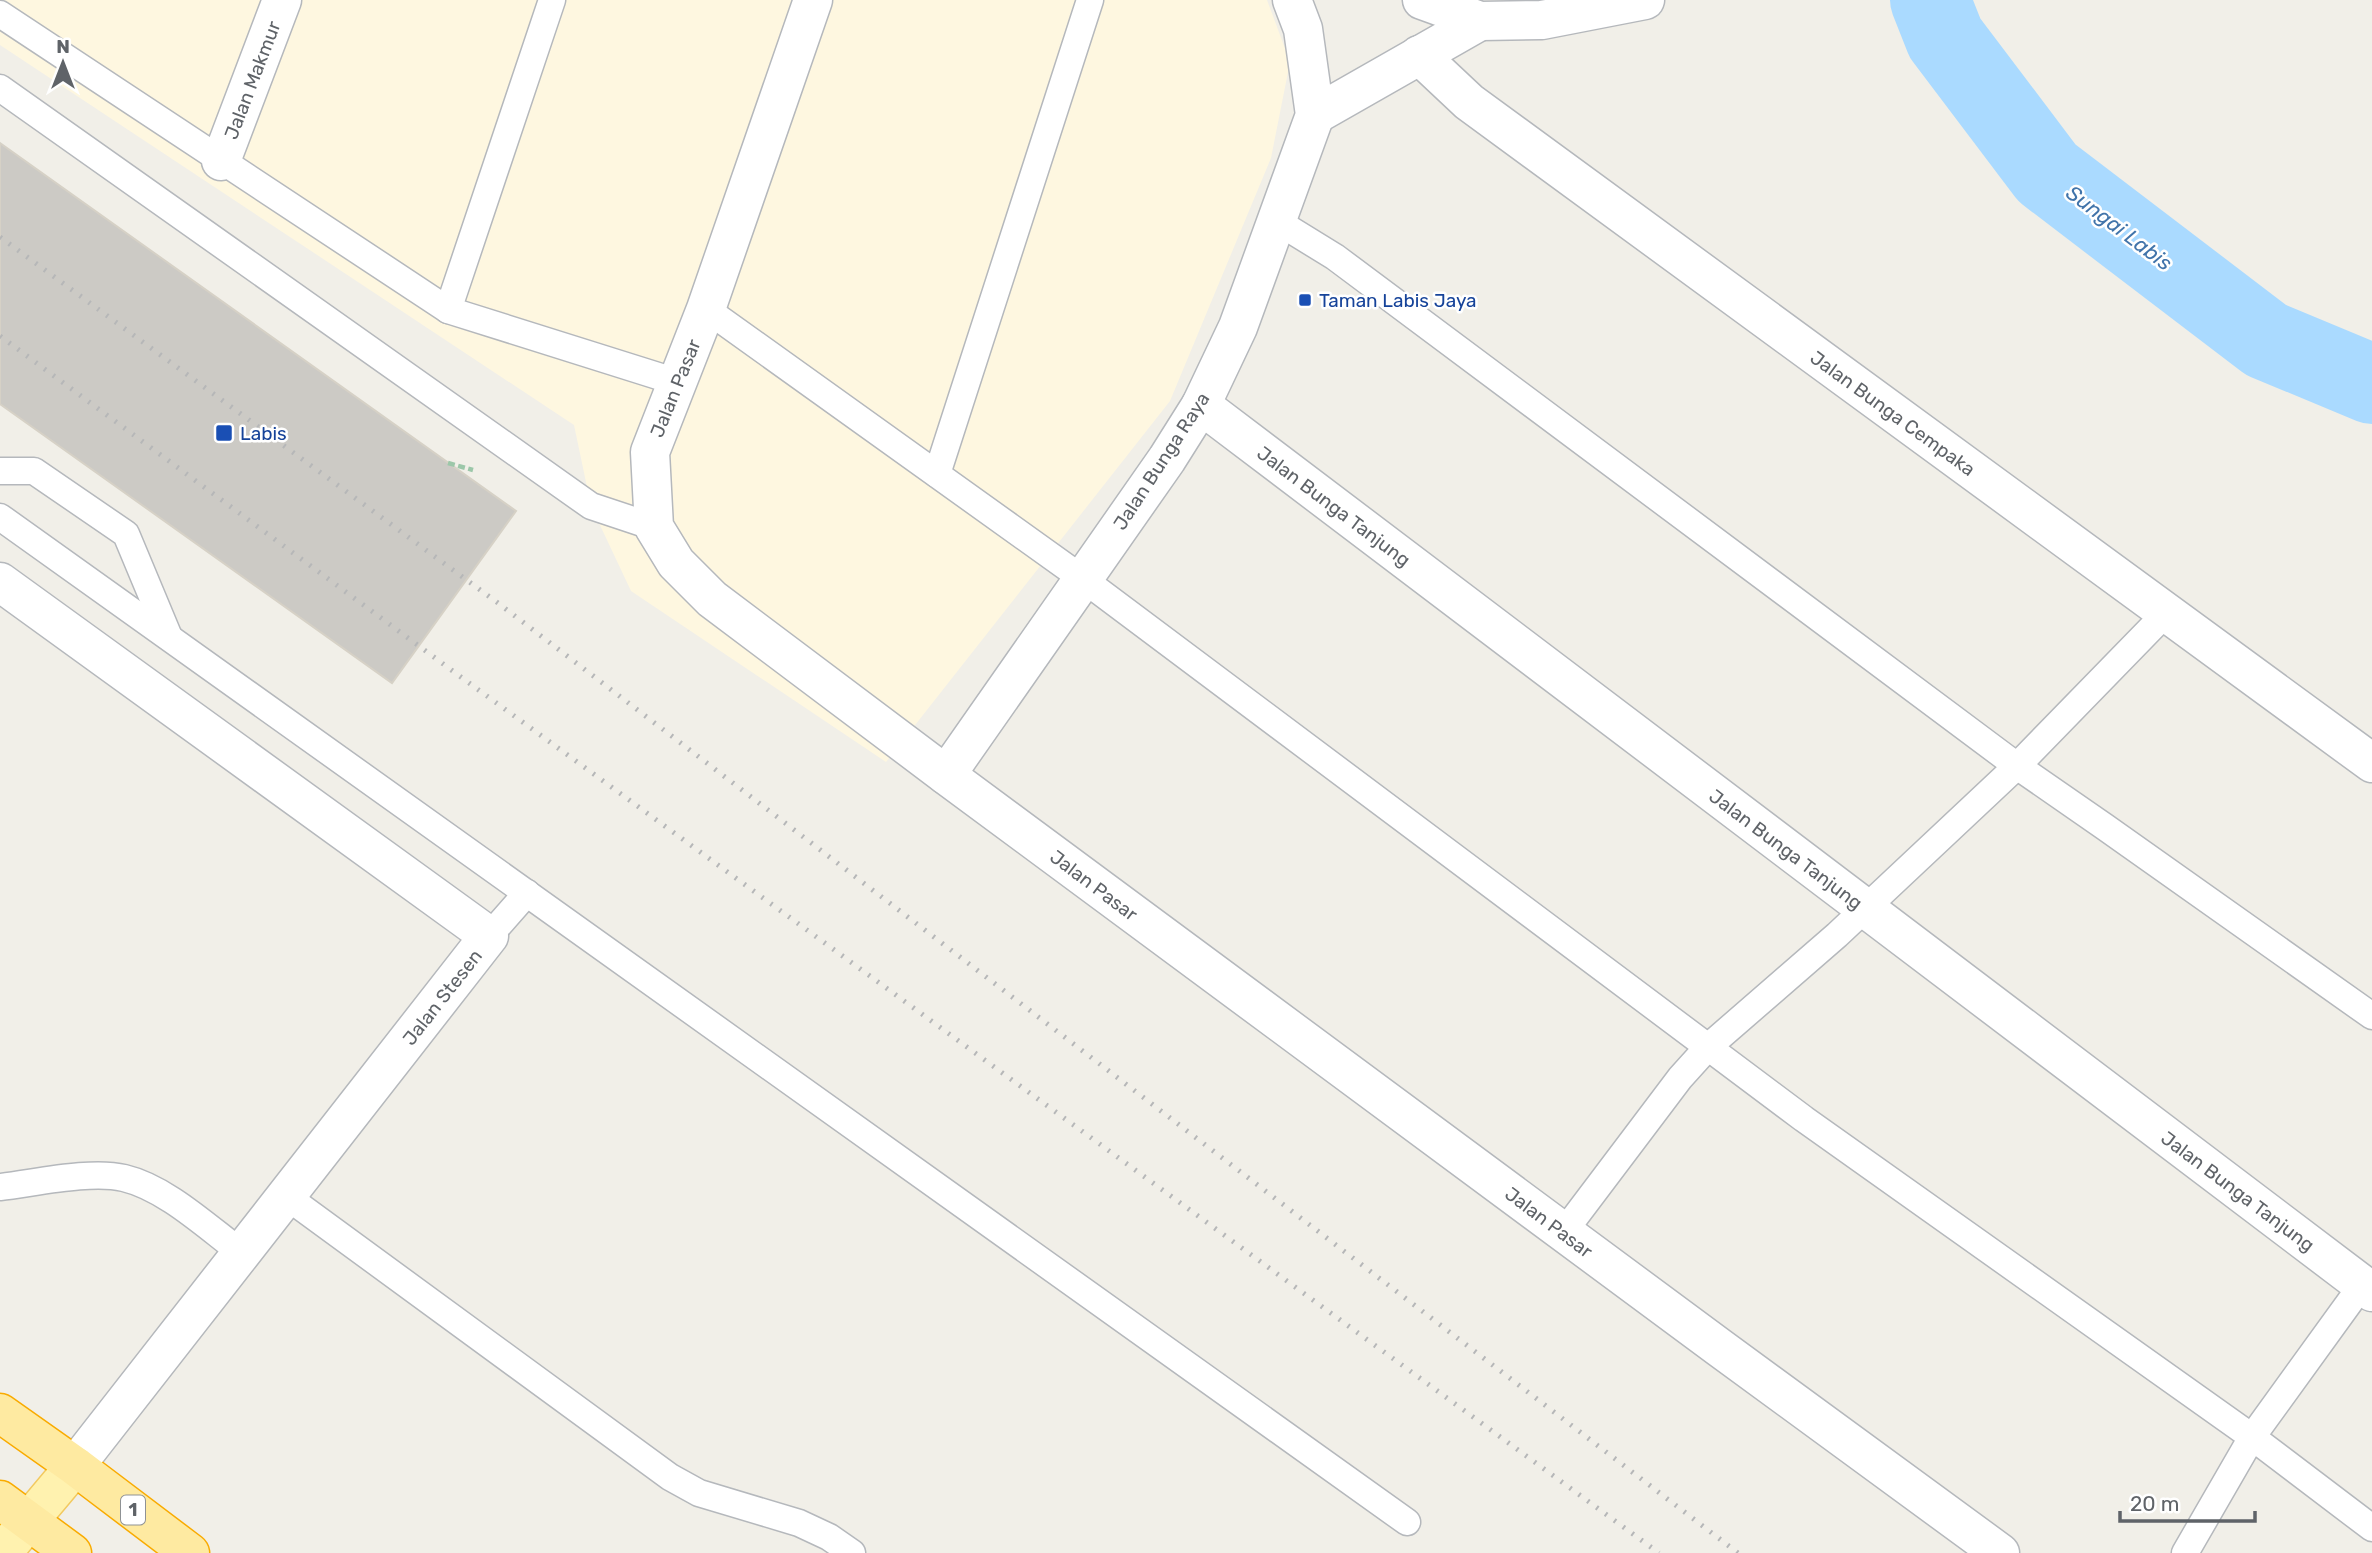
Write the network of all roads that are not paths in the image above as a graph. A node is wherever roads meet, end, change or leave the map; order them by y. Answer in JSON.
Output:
{"nodes":[{"id":1,"x":282,"y":0,"type":"edge"},
{"id":2,"x":552,"y":0,"type":"edge"},
{"id":3,"x":813,"y":0,"type":"edge"},
{"id":4,"x":1090,"y":0,"type":"edge"},
{"id":5,"x":1292,"y":0,"type":"edge"},
{"id":6,"x":1422,"y":0,"type":"edge"},
{"id":7,"x":1645,"y":0,"type":"edge"},
{"id":8,"x":0,"y":14,"type":"edge"},
{"id":9,"x":1480,"y":21,"type":"junction"},
{"id":10,"x":1419,"y":55,"type":"junction"},
{"id":11,"x":0,"y":88,"type":"edge"},
{"id":12,"x":1315,"y":115,"type":"junction"},
{"id":13,"x":221,"y":161,"type":"junction"},
{"id":14,"x":1275,"y":220,"type":"junction"},
{"id":15,"x":706,"y":309,"type":"junction"},
{"id":16,"x":448,"y":310,"type":"junction"},
{"id":17,"x":677,"y":382,"type":"junction"},
{"id":18,"x":1201,"y":405,"type":"junction"},
{"id":19,"x":0,"y":471,"type":"edge"},
{"id":20,"x":937,"y":474,"type":"junction"},
{"id":21,"x":0,"y":517,"type":"edge"},
{"id":22,"x":654,"y":527,"type":"junction"},
{"id":23,"x":1083,"y":579,"type":"junction"},
{"id":24,"x":0,"y":583,"type":"edge"},
{"id":25,"x":2167,"y":612,"type":"junction"},
{"id":26,"x":169,"y":638,"type":"junction"},
{"id":27,"x":2372,"y":763,"type":"edge"},
{"id":28,"x":2017,"y":766,"type":"junction"},
{"id":29,"x":946,"y":775,"type":"junction"},
{"id":30,"x":527,"y":893,"type":"junction"},
{"id":31,"x":1865,"y":909,"type":"junction"},
{"id":32,"x":489,"y":936,"type":"junction"},
{"id":33,"x":2372,"y":1016,"type":"edge"},
{"id":34,"x":1708,"y":1048,"type":"junction"},
{"id":35,"x":0,"y":1187,"type":"edge"},
{"id":36,"x":286,"y":1196,"type":"junction"},
{"id":37,"x":1563,"y":1233,"type":"junction"},
{"id":38,"x":242,"y":1253,"type":"junction"},
{"id":39,"x":2367,"y":1289,"type":"edge"},
{"id":40,"x":0,"y":1413,"type":"edge"},
{"id":41,"x":2252,"y":1437,"type":"junction"},
{"id":42,"x":75,"y":1466,"type":"junction"},
{"id":43,"x":14,"y":1511,"type":"edge"},
{"id":44,"x":1407,"y":1522,"type":"dead end"},
{"id":45,"x":2372,"y":1528,"type":"edge"},
{"id":46,"x":2,"y":1553,"type":"edge"},
{"id":47,"x":72,"y":1553,"type":"edge"},
{"id":48,"x":190,"y":1553,"type":"edge"},
{"id":49,"x":852,"y":1553,"type":"edge"},
{"id":50,"x":2000,"y":1553,"type":"edge"},
{"id":51,"x":2185,"y":1553,"type":"edge"}],
"edges":[{"from":1,"to":13,"type":"street","name":"Jalan Makmur"},
{"from":2,"to":16,"type":"lane"},
{"from":3,"to":15,"type":"street","name":"Jalan Pasar"},
{"from":4,"to":20,"type":"lane"},
{"from":5,"to":12,"type":"street"},
{"from":6,"to":9,"type":"street"},
{"from":7,"to":9,"type":"street"},
{"from":8,"to":13,"type":"lane"},
{"from":9,"to":10,"type":"street"},
{"from":10,"to":12,"type":"street"},
{"from":10,"to":25,"type":"street","name":"Jalan Bunga Cempaka"},
{"from":11,"to":22,"type":"lane"},
{"from":12,"to":14,"type":"street","name":"Jalan Bunga Raya"},
{"from":13,"to":16,"type":"lane"},
{"from":14,"to":18,"type":"street","name":"Jalan Bunga Raya"},
{"from":14,"to":28,"type":"lane"},
{"from":15,"to":17,"type":"street","name":"Jalan Pasar"},
{"from":15,"to":20,"type":"lane"},
{"from":16,"to":17,"type":"lane"},
{"from":17,"to":22,"type":"street","name":"Jalan Pasar"},
{"from":18,"to":23,"type":"street","name":"Jalan Bunga Raya"},
{"from":18,"to":31,"type":"street","name":"Jalan Bunga Tanjung"},
{"from":19,"to":26,"type":"lane"},
{"from":20,"to":23,"type":"lane"},
{"from":21,"to":26,"type":"lane"},
{"from":22,"to":29,"type":"street","name":"Jalan Pasar"},
{"from":23,"to":29,"type":"street","name":"Jalan Bunga Raya"},
{"from":23,"to":34,"type":"lane"},
{"from":24,"to":32,"type":"street","name":"Jalan Stesen"},
{"from":25,"to":27,"type":"street","name":"Jalan Bunga Cempaka"},
{"from":25,"to":28,"type":"lane"},
{"from":26,"to":30,"type":"lane"},
{"from":28,"to":31,"type":"lane"},
{"from":28,"to":33,"type":"lane"},
{"from":29,"to":37,"type":"street","name":"Jalan Pasar"},
{"from":30,"to":32,"type":"lane"},
{"from":30,"to":44,"type":"lane"},
{"from":31,"to":34,"type":"lane"},
{"from":31,"to":39,"type":"street","name":"Jalan Bunga Tanjung"},
{"from":32,"to":36,"type":"street","name":"Jalan Stesen"},
{"from":34,"to":37,"type":"lane"},
{"from":34,"to":41,"type":"lane"},
{"from":35,"to":38,"type":"lane"},
{"from":36,"to":38,"type":"street","name":"Jalan Stesen"},
{"from":36,"to":49,"type":"lane"},
{"from":37,"to":50,"type":"street","name":"Jalan Pasar"},
{"from":38,"to":42,"type":"street","name":"Jalan Stesen"},
{"from":39,"to":41,"type":"lane"},
{"from":40,"to":42,"type":"highway","number":"1"},
{"from":41,"to":45,"type":"lane"},
{"from":41,"to":51,"type":"lane"},
{"from":42,"to":43,"type":"main road"},
{"from":42,"to":48,"type":"highway","number":"1"},
{"from":43,"to":46,"type":"main road"},
{"from":43,"to":47,"type":"highway"}]}
